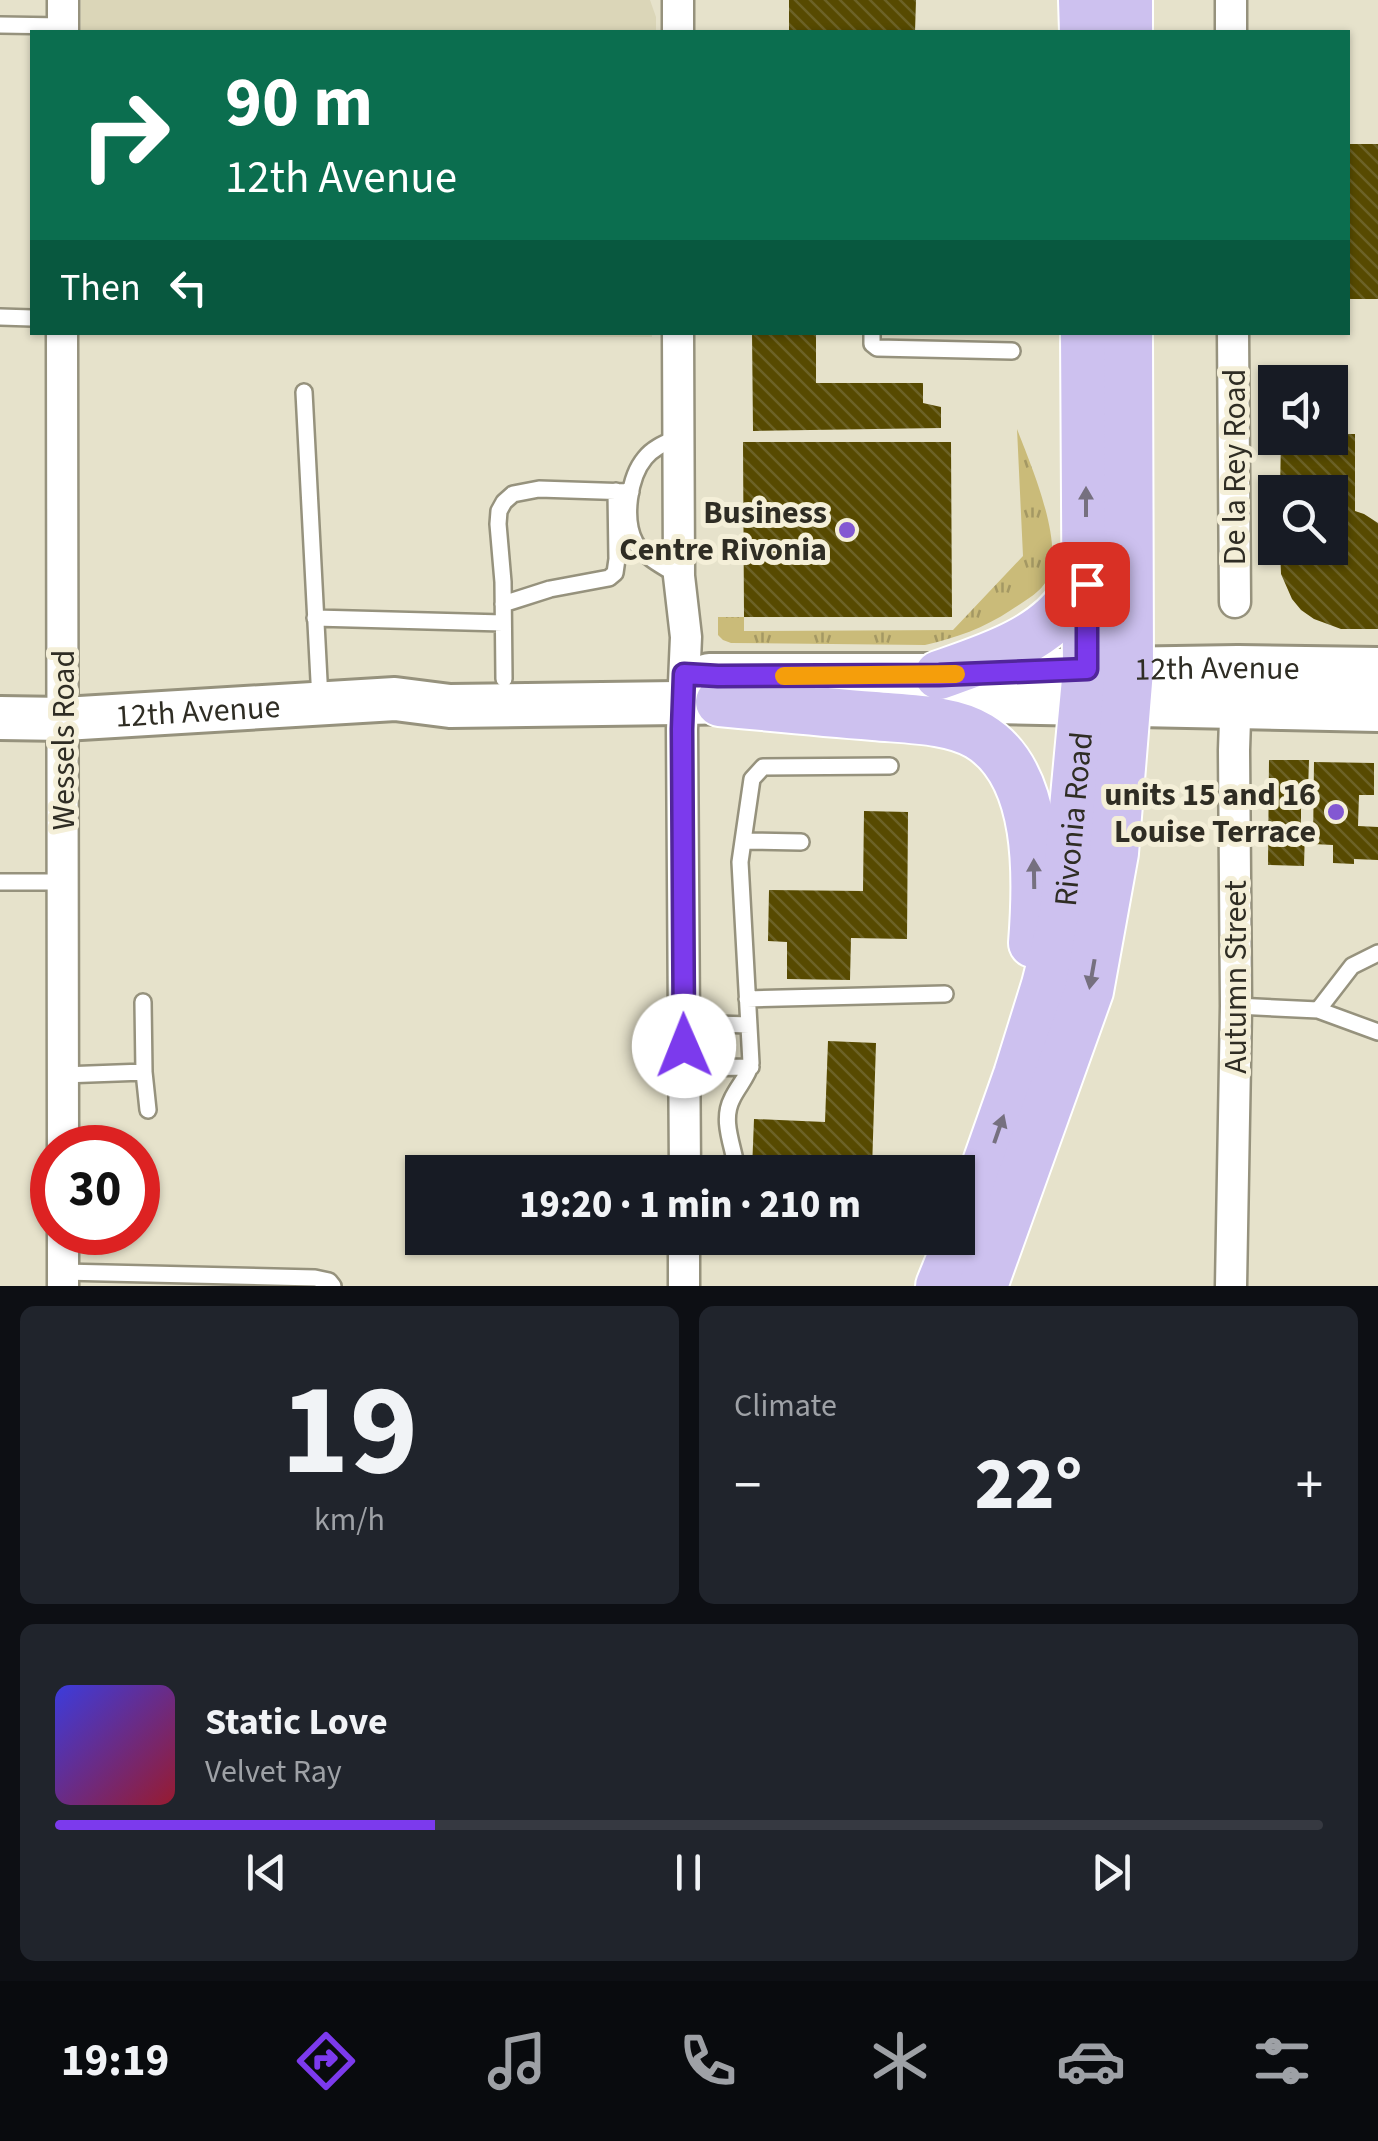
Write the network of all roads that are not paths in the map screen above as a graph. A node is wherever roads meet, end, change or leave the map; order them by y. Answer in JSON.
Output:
{"nodes":[{"id":1,"x":678,"y":0,"type":"edge"},
{"id":2,"x":1083,"y":0,"type":"edge"},
{"id":3,"x":1128,"y":0,"type":"edge"},
{"id":4,"x":1231,"y":0,"type":"edge"},
{"id":5,"x":62,"y":20,"type":"edge"},
{"id":6,"x":0,"y":25,"type":"edge"},
{"id":7,"x":678,"y":30,"type":"edge"},
{"id":8,"x":1084,"y":30,"type":"edge"},
{"id":9,"x":1128,"y":30,"type":"edge"},
{"id":10,"x":1231,"y":30,"type":"edge"},
{"id":11,"x":0,"y":317,"type":"edge"},
{"id":12,"x":30,"y":318,"type":"edge"},
{"id":13,"x":62,"y":335,"type":"edge"},
{"id":14,"x":678,"y":335,"type":"edge"},
{"id":15,"x":872,"y":335,"type":"edge"},
{"id":16,"x":945,"y":335,"type":"edge"},
{"id":17,"x":1085,"y":335,"type":"edge"},
{"id":18,"x":1128,"y":335,"type":"edge"},
{"id":19,"x":1233,"y":335,"type":"edge"},
{"id":20,"x":945,"y":350,"type":"junction"},
{"id":21,"x":1012,"y":351,"type":"dead end"},
{"id":22,"x":304,"y":392,"type":"dead end"},
{"id":23,"x":678,"y":437,"type":"junction"},
{"id":24,"x":623,"y":492,"type":"junction"},
{"id":25,"x":1087,"y":555,"type":"junction"},
{"id":26,"x":679,"y":576,"type":"junction"},
{"id":27,"x":1234,"y":602,"type":"dead end"},
{"id":28,"x":503,"y":604,"type":"junction"},
{"id":29,"x":314,"y":618,"type":"junction"},
{"id":30,"x":503,"y":623,"type":"junction"},
{"id":31,"x":1378,"y":669,"type":"edge"},
{"id":32,"x":939,"y":675,"type":"junction"},
{"id":33,"x":504,"y":679,"type":"junction"},
{"id":34,"x":1107,"y":687,"type":"junction"},
{"id":35,"x":1236,"y":687,"type":"junction"},
{"id":36,"x":696,"y":693,"type":"junction"},
{"id":37,"x":396,"y":699,"type":"junction"},
{"id":38,"x":320,"y":704,"type":"junction"},
{"id":39,"x":1378,"y":710,"type":"edge"},
{"id":40,"x":0,"y":718,"type":"edge"},
{"id":41,"x":64,"y":718,"type":"junction"},
{"id":42,"x":890,"y":766,"type":"dead end"},
{"id":43,"x":744,"y":840,"type":"junction"},
{"id":44,"x":801,"y":842,"type":"dead end"},
{"id":45,"x":0,"y":882,"type":"edge"},
{"id":46,"x":64,"y":882,"type":"junction"},
{"id":47,"x":1378,"y":953,"type":"edge"},
{"id":48,"x":945,"y":994,"type":"dead end"},
{"id":49,"x":748,"y":999,"type":"junction"},
{"id":50,"x":143,"y":1002,"type":"dead end"},
{"id":51,"x":1236,"y":1006,"type":"junction"},
{"id":52,"x":1318,"y":1010,"type":"junction"},
{"id":53,"x":684,"y":1023,"type":"junction"},
{"id":54,"x":749,"y":1024,"type":"junction"},
{"id":55,"x":1378,"y":1032,"type":"edge"},
{"id":56,"x":685,"y":1068,"type":"junction"},
{"id":57,"x":751,"y":1068,"type":"junction"},
{"id":58,"x":144,"y":1072,"type":"junction"},
{"id":59,"x":1018,"y":1075,"type":"junction"},
{"id":60,"x":63,"y":1076,"type":"junction"},
{"id":61,"x":148,"y":1110,"type":"dead end"},
{"id":62,"x":63,"y":1125,"type":"edge"},
{"id":63,"x":684,"y":1155,"type":"edge"},
{"id":64,"x":734,"y":1155,"type":"edge"},
{"id":65,"x":684,"y":1255,"type":"edge"},
{"id":66,"x":63,"y":1279,"type":"edge"},
{"id":67,"x":332,"y":1286,"type":"edge"},
{"id":68,"x":684,"y":1286,"type":"edge"},
{"id":69,"x":940,"y":1286,"type":"edge"},
{"id":70,"x":982,"y":1286,"type":"edge"},
{"id":71,"x":1230,"y":1286,"type":"edge"}],
"edges":[{"from":1,"to":7,"type":"street"},
{"from":2,"to":8,"type":"main road"},
{"from":3,"to":9,"type":"main road"},
{"from":4,"to":10,"type":"street"},
{"from":5,"to":6,"type":"lane"},
{"from":11,"to":12,"type":"lane"},
{"from":13,"to":41,"type":"street","name":"Wessels Road"},
{"from":14,"to":23,"type":"street"},
{"from":15,"to":20,"type":"lane"},
{"from":16,"to":20,"type":"lane"},
{"from":25,"to":17,"type":"main road","name":"Rivonia Road","one_way":true},
{"from":18,"to":34,"type":"main road","name":"Rivonia Road"},
{"from":19,"to":27,"type":"street","name":"De la Rey Road"},
{"from":20,"to":21,"type":"lane"},
{"from":22,"to":29,"type":"lane"},
{"from":23,"to":24,"type":"lane"},
{"from":23,"to":26,"type":"street"},
{"from":24,"to":26,"type":"lane"},
{"from":24,"to":28,"type":"lane"},
{"from":24,"to":28,"type":"lane"},
{"from":25,"to":32,"type":"main road"},
{"from":25,"to":34,"type":"main road","name":"Rivonia Road"},
{"from":26,"to":36,"type":"street"},
{"from":28,"to":30,"type":"lane"},
{"from":29,"to":30,"type":"lane"},
{"from":29,"to":38,"type":"lane"},
{"from":30,"to":33,"type":"lane"},
{"from":31,"to":35,"type":"main road","name":"12th Avenue"},
{"from":32,"to":34,"type":"main road","name":"12th Avenue"},
{"from":32,"to":36,"type":"main road","name":"12th Avenue"},
{"from":33,"to":36,"type":"main road","name":"12th Avenue"},
{"from":33,"to":37,"type":"main road","name":"12th Avenue"},
{"from":34,"to":35,"type":"main road","name":"12th Avenue"},
{"from":34,"to":36,"type":"main road","name":"12th Avenue"},
{"from":34,"to":59,"type":"main road","name":"Rivonia Road"},
{"from":34,"to":70,"type":"main road","name":"Rivonia Road","one_way":true},
{"from":35,"to":39,"type":"main road","name":"12th Avenue"},
{"from":35,"to":51,"type":"street","name":"Autumn Street"},
{"from":36,"to":37,"type":"main road","name":"12th Avenue"},
{"from":36,"to":53,"type":"street"},
{"from":59,"to":36,"type":"main road","one_way":true},
{"from":37,"to":38,"type":"main road","name":"12th Avenue"},
{"from":38,"to":41,"type":"main road","name":"12th Avenue"},
{"from":40,"to":41,"type":"main road","name":"12th Avenue"},
{"from":41,"to":46,"type":"street","name":"Wessels Road"},
{"from":42,"to":43,"type":"lane"},
{"from":43,"to":44,"type":"lane"},
{"from":43,"to":49,"type":"lane"},
{"from":45,"to":46,"type":"lane"},
{"from":46,"to":60,"type":"street","name":"Wessels Road"},
{"from":47,"to":52,"type":"lane"},
{"from":48,"to":49,"type":"lane"},
{"from":49,"to":54,"type":"lane"},
{"from":50,"to":58,"type":"lane"},
{"from":51,"to":52,"type":"lane"},
{"from":51,"to":71,"type":"street","name":"Autumn Street"},
{"from":52,"to":55,"type":"lane"},
{"from":53,"to":54,"type":"lane"},
{"from":53,"to":56,"type":"street"},
{"from":54,"to":57,"type":"lane"},
{"from":56,"to":57,"type":"lane"},
{"from":56,"to":63,"type":"street"},
{"from":57,"to":64,"type":"lane"},
{"from":58,"to":60,"type":"lane"},
{"from":58,"to":61,"type":"lane"},
{"from":69,"to":59,"type":"main road","name":"Rivonia Road","one_way":true},
{"from":60,"to":62,"type":"street","name":"Wessels Road"},
{"from":65,"to":68,"type":"street"},
{"from":66,"to":67,"type":"lane"}]}
